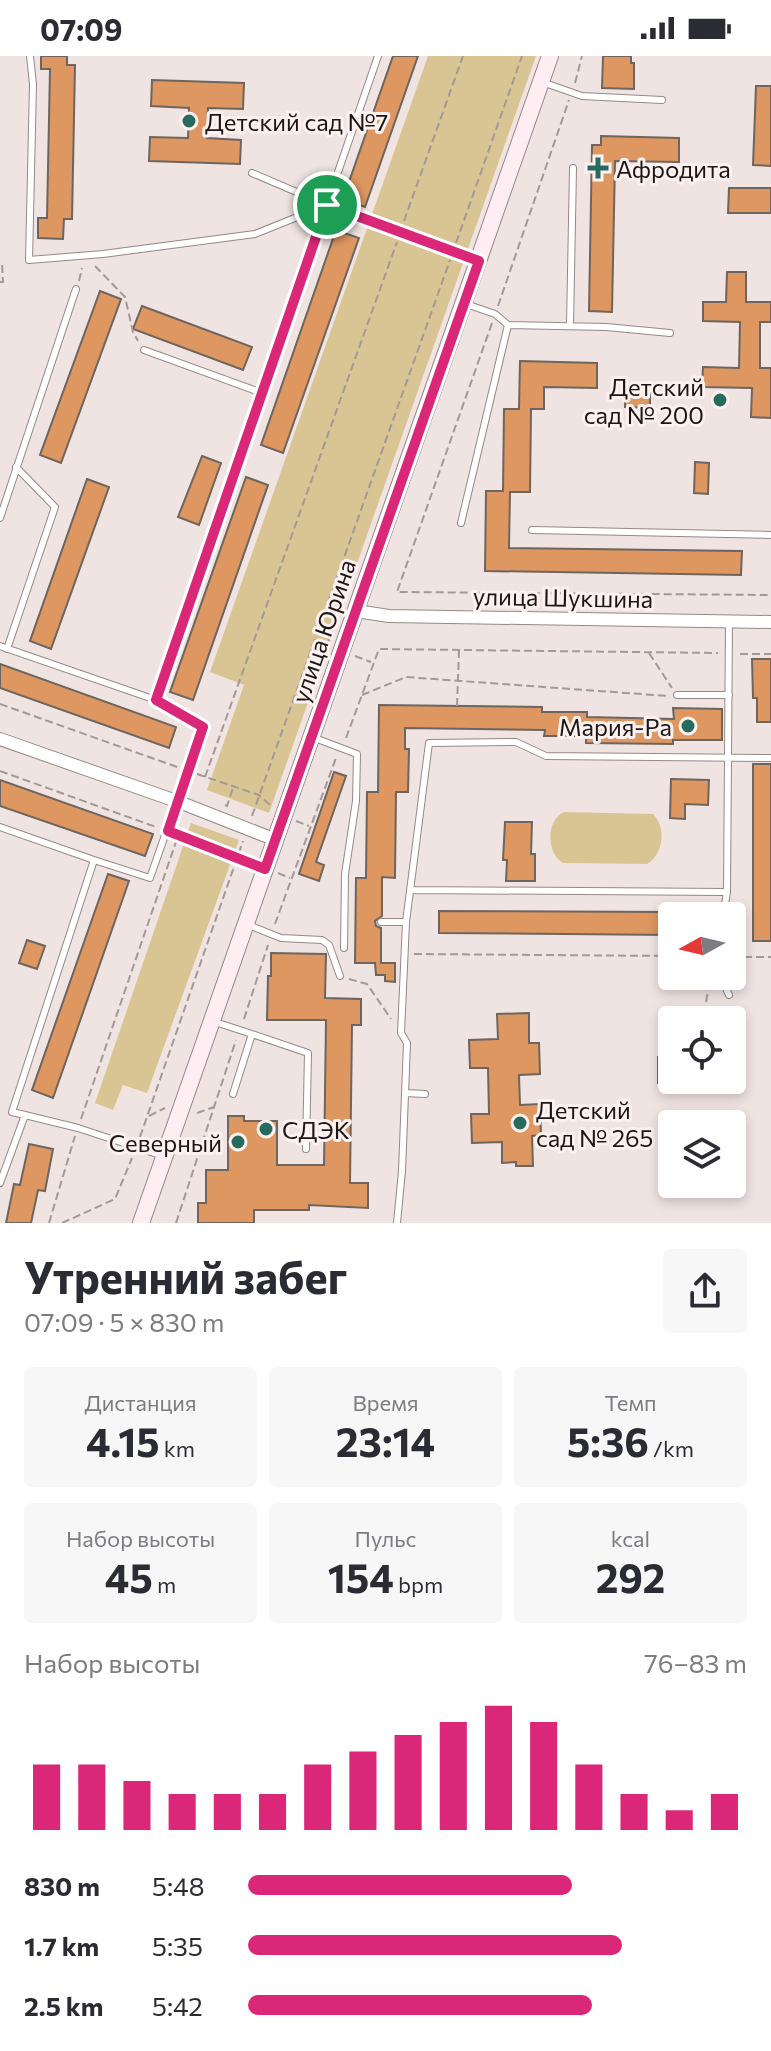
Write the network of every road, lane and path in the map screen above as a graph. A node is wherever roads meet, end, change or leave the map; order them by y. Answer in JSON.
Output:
{"nodes":[{"id":1,"x":30,"y":56,"type":"edge"},
{"id":2,"x":378,"y":56,"type":"edge"},
{"id":3,"x":463,"y":56,"type":"edge"},
{"id":4,"x":522,"y":56,"type":"edge"},
{"id":5,"x":550,"y":56,"type":"edge"},
{"id":6,"x":542,"y":82,"type":"junction"},
{"id":7,"x":662,"y":100,"type":"dead end"},
{"id":8,"x":573,"y":168,"type":"dead end"},
{"id":9,"x":252,"y":173,"type":"dead end"},
{"id":10,"x":327,"y":205,"type":"junction"},
{"id":11,"x":401,"y":232,"type":"junction"},
{"id":12,"x":453,"y":251,"type":"junction"},
{"id":13,"x":86,"y":256,"type":"junction"},
{"id":14,"x":479,"y":261,"type":"junction"},
{"id":15,"x":2,"y":262,"type":"dead end"},
{"id":16,"x":0,"y":282,"type":"edge"},
{"id":17,"x":76,"y":289,"type":"joint"},
{"id":18,"x":463,"y":303,"type":"junction"},
{"id":19,"x":508,"y":325,"type":"junction"},
{"id":20,"x":570,"y":326,"type":"junction"},
{"id":21,"x":670,"y":333,"type":"dead end"},
{"id":22,"x":144,"y":350,"type":"joint"},
{"id":23,"x":262,"y":393,"type":"junction"},
{"id":24,"x":16,"y":467,"type":"junction"},
{"id":25,"x":0,"y":518,"type":"edge"},
{"id":26,"x":461,"y":523,"type":"dead end"},
{"id":27,"x":532,"y":530,"type":"dead end"},
{"id":28,"x":771,"y":535,"type":"edge"},
{"id":29,"x":397,"y":592,"type":"dead end"},
{"id":30,"x":771,"y":595,"type":"edge"},
{"id":31,"x":356,"y":611,"type":"junction"},
{"id":32,"x":729,"y":621,"type":"junction"},
{"id":33,"x":771,"y":622,"type":"edge"},
{"id":34,"x":317,"y":632,"type":"junction"},
{"id":35,"x":330,"y":646,"type":"dead end"},
{"id":36,"x":4,"y":648,"type":"edge"},
{"id":37,"x":379,"y":649,"type":"dead end"},
{"id":38,"x":459,"y":650,"type":"junction"},
{"id":39,"x":649,"y":653,"type":"junction"},
{"id":40,"x":729,"y":654,"type":"junction"},
{"id":41,"x":771,"y":654,"type":"edge"},
{"id":42,"x":354,"y":655,"type":"dead end"},
{"id":43,"x":372,"y":662,"type":"dead end"},
{"id":44,"x":457,"y":679,"type":"junction"},
{"id":45,"x":361,"y":695,"type":"dead end"},
{"id":46,"x":677,"y":695,"type":"junction"},
{"id":47,"x":729,"y":695,"type":"junction"},
{"id":48,"x":156,"y":700,"type":"junction"},
{"id":49,"x":0,"y":704,"type":"edge"},
{"id":50,"x":457,"y":706,"type":"dead end"},
{"id":51,"x":312,"y":737,"type":"junction"},
{"id":52,"x":0,"y":739,"type":"edge"},
{"id":53,"x":729,"y":758,"type":"junction"},
{"id":54,"x":771,"y":758,"type":"edge"},
{"id":55,"x":0,"y":771,"type":"edge"},
{"id":56,"x":189,"y":772,"type":"junction"},
{"id":57,"x":205,"y":777,"type":"junction"},
{"id":58,"x":234,"y":787,"type":"junction"},
{"id":59,"x":259,"y":795,"type":"junction"},
{"id":60,"x":179,"y":802,"type":"junction"},
{"id":61,"x":218,"y":803,"type":"dead end"},
{"id":62,"x":284,"y":817,"type":"junction"},
{"id":63,"x":310,"y":826,"type":"dead end"},
{"id":64,"x":0,"y":827,"type":"edge"},
{"id":65,"x":248,"y":829,"type":"junction"},
{"id":66,"x":168,"y":831,"type":"junction"},
{"id":67,"x":178,"y":836,"type":"junction"},
{"id":68,"x":276,"y":840,"type":"junction"},
{"id":69,"x":237,"y":859,"type":"junction"},
{"id":70,"x":94,"y":860,"type":"junction"},
{"id":71,"x":265,"y":869,"type":"junction"},
{"id":72,"x":292,"y":879,"type":"dead end"},
{"id":73,"x":410,"y":890,"type":"junction"},
{"id":74,"x":727,"y":892,"type":"junction"},
{"id":75,"x":725,"y":902,"type":"edge"},
{"id":76,"x":344,"y":922,"type":"junction"},
{"id":77,"x":356,"y":922,"type":"dead end"},
{"id":78,"x":381,"y":922,"type":"dead end"},
{"id":79,"x":406,"y":922,"type":"junction"},
{"id":80,"x":246,"y":924,"type":"junction"},
{"id":81,"x":344,"y":948,"type":"dead end"},
{"id":82,"x":404,"y":954,"type":"junction"},
{"id":83,"x":658,"y":956,"type":"edge"},
{"id":84,"x":746,"y":957,"type":"edge"},
{"id":85,"x":771,"y":957,"type":"edge"},
{"id":86,"x":340,"y":976,"type":"joint"},
{"id":87,"x":708,"y":990,"type":"edge"},
{"id":88,"x":727,"y":990,"type":"edge"},
{"id":89,"x":729,"y":995,"type":"dead end"},
{"id":90,"x":706,"y":1002,"type":"dead end"},
{"id":91,"x":212,"y":1021,"type":"junction"},
{"id":92,"x":401,"y":1033,"type":"junction"},
{"id":93,"x":252,"y":1034,"type":"junction"},
{"id":94,"x":405,"y":1093,"type":"junction"},
{"id":95,"x":233,"y":1094,"type":"dead end"},
{"id":96,"x":425,"y":1094,"type":"dead end"},
{"id":97,"x":25,"y":1115,"type":"junction"},
{"id":98,"x":78,"y":1128,"type":"junction"},
{"id":99,"x":136,"y":1147,"type":"junction"},
{"id":100,"x":306,"y":1149,"type":"dead end"},
{"id":101,"x":164,"y":1156,"type":"junction"},
{"id":102,"x":0,"y":1183,"type":"edge"},
{"id":103,"x":49,"y":1223,"type":"edge"},
{"id":104,"x":62,"y":1223,"type":"edge"},
{"id":105,"x":141,"y":1223,"type":"edge"},
{"id":106,"x":397,"y":1223,"type":"edge"}],
"edges":[{"from":1,"to":13,"type":"lane"},
{"from":2,"to":10,"type":"lane"},
{"from":3,"to":11,"type":"path"},
{"from":4,"to":12,"type":"path"},
{"from":5,"to":6,"type":"street","name":"улица Юрина"},
{"from":6,"to":7,"type":"lane"},
{"from":6,"to":14,"type":"street","name":"улица Юрина"},
{"from":8,"to":20,"type":"lane"},
{"from":9,"to":10,"type":"lane"},
{"from":10,"to":11,"type":"lane"},
{"from":10,"to":13,"type":"lane"},
{"from":10,"to":23,"type":"lane"},
{"from":11,"to":12,"type":"lane"},
{"from":11,"to":57,"type":"path"},
{"from":12,"to":14,"type":"lane"},
{"from":12,"to":34,"type":"path"},
{"from":13,"to":17,"type":"path"},
{"from":13,"to":22,"type":"path"},
{"from":14,"to":18,"type":"street","name":"улица Юрина"},
{"from":15,"to":16,"type":"path"},
{"from":17,"to":24,"type":"lane"},
{"from":18,"to":19,"type":"lane"},
{"from":18,"to":31,"type":"street","name":"улица Юрина"},
{"from":19,"to":20,"type":"lane"},
{"from":19,"to":26,"type":"lane"},
{"from":20,"to":21,"type":"lane"},
{"from":22,"to":23,"type":"lane"},
{"from":23,"to":48,"type":"lane"},
{"from":24,"to":25,"type":"lane"},
{"from":24,"to":36,"type":"lane"},
{"from":27,"to":28,"type":"lane"},
{"from":29,"to":30,"type":"path"},
{"from":31,"to":32,"type":"street","name":"улица Шукшина"},
{"from":31,"to":51,"type":"street","name":"улица Юрина"},
{"from":32,"to":33,"type":"street","name":"улица Шукшина"},
{"from":32,"to":40,"type":"lane"},
{"from":34,"to":35,"type":"path"},
{"from":34,"to":59,"type":"path"},
{"from":36,"to":48,"type":"lane"},
{"from":37,"to":38,"type":"path"},
{"from":38,"to":39,"type":"path"},
{"from":38,"to":44,"type":"path"},
{"from":39,"to":40,"type":"path"},
{"from":39,"to":46,"type":"path"},
{"from":40,"to":41,"type":"path"},
{"from":40,"to":47,"type":"lane"},
{"from":42,"to":43,"type":"path"},
{"from":44,"to":45,"type":"path"},
{"from":44,"to":46,"type":"path"},
{"from":44,"to":50,"type":"path"},
{"from":46,"to":47,"type":"lane"},
{"from":47,"to":53,"type":"lane"},
{"from":48,"to":56,"type":"lane"},
{"from":49,"to":56,"type":"path"},
{"from":51,"to":62,"type":"street","name":"улица Юрина"},
{"from":51,"to":76,"type":"lane"},
{"from":52,"to":60,"type":"street"},
{"from":53,"to":54,"type":"lane"},
{"from":53,"to":73,"type":"lane"},
{"from":53,"to":74,"type":"lane"},
{"from":55,"to":66,"type":"path"},
{"from":56,"to":57,"type":"path"},
{"from":56,"to":60,"type":"lane"},
{"from":57,"to":58,"type":"path"},
{"from":58,"to":59,"type":"path"},
{"from":58,"to":61,"type":"path"},
{"from":59,"to":62,"type":"path"},
{"from":59,"to":65,"type":"path"},
{"from":60,"to":65,"type":"street"},
{"from":60,"to":66,"type":"lane"},
{"from":62,"to":63,"type":"path"},
{"from":62,"to":68,"type":"street","name":"улица Юрина"},
{"from":64,"to":70,"type":"lane"},
{"from":65,"to":68,"type":"street"},
{"from":65,"to":69,"type":"path"},
{"from":66,"to":67,"type":"path"},
{"from":66,"to":70,"type":"lane"},
{"from":67,"to":69,"type":"path"},
{"from":67,"to":98,"type":"path"},
{"from":68,"to":71,"type":"street","name":"улица Юрина"},
{"from":69,"to":71,"type":"path"},
{"from":69,"to":99,"type":"path"},
{"from":70,"to":97,"type":"lane"},
{"from":71,"to":72,"type":"path"},
{"from":71,"to":80,"type":"street","name":"улица Юрина"},
{"from":73,"to":74,"type":"lane"},
{"from":73,"to":79,"type":"lane"},
{"from":74,"to":75,"type":"lane"},
{"from":76,"to":77,"type":"lane"},
{"from":76,"to":81,"type":"lane"},
{"from":78,"to":79,"type":"lane"},
{"from":79,"to":82,"type":"lane"},
{"from":80,"to":86,"type":"lane"},
{"from":80,"to":91,"type":"street","name":"улица Юрина"},
{"from":82,"to":83,"type":"path"},
{"from":82,"to":92,"type":"lane"},
{"from":84,"to":85,"type":"path"},
{"from":86,"to":92,"type":"path"},
{"from":87,"to":90,"type":"path"},
{"from":88,"to":89,"type":"lane"},
{"from":91,"to":93,"type":"lane"},
{"from":91,"to":101,"type":"street","name":"улица Юрина"},
{"from":92,"to":94,"type":"lane"},
{"from":93,"to":95,"type":"lane"},
{"from":93,"to":100,"type":"lane"},
{"from":94,"to":96,"type":"lane"},
{"from":94,"to":106,"type":"lane"},
{"from":97,"to":98,"type":"lane"},
{"from":97,"to":102,"type":"lane"},
{"from":98,"to":99,"type":"lane"},
{"from":98,"to":103,"type":"path"},
{"from":99,"to":101,"type":"lane"},
{"from":99,"to":104,"type":"path"},
{"from":101,"to":105,"type":"street","name":"улица Юрина"}]}
